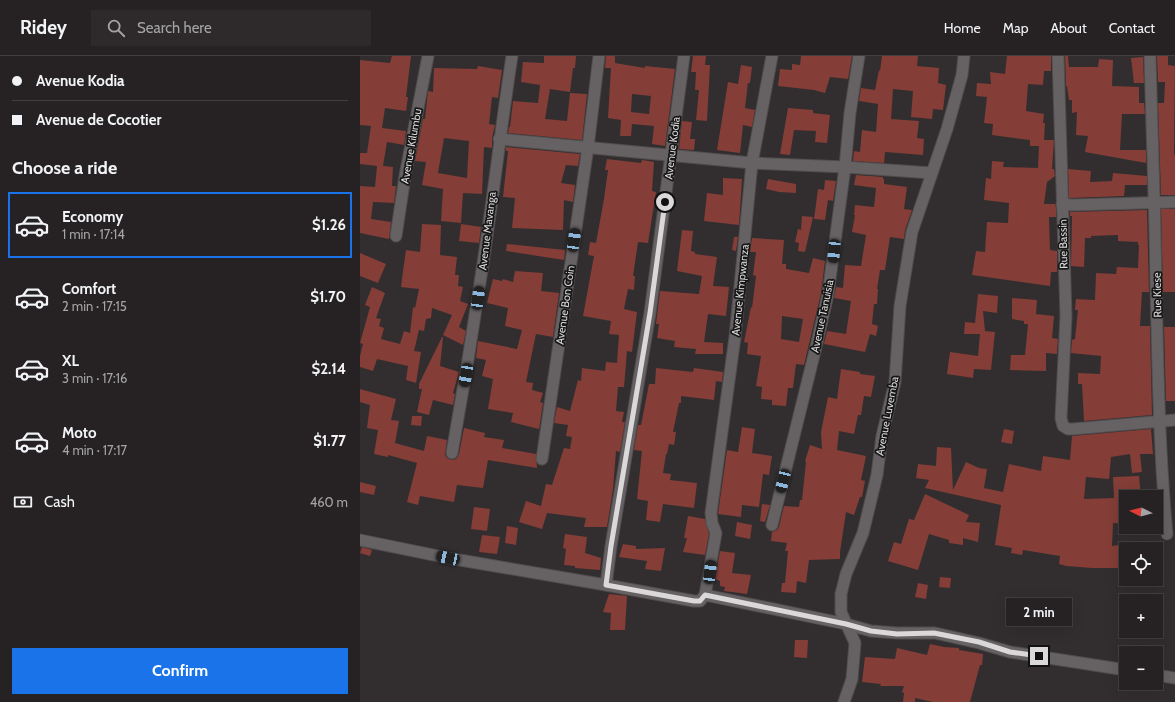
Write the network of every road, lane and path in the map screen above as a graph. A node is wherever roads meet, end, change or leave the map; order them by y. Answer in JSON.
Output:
{"nodes":[{"id":1,"x":428,"y":56,"type":"edge"},
{"id":2,"x":512,"y":56,"type":"edge"},
{"id":3,"x":599,"y":56,"type":"edge"},
{"id":4,"x":684,"y":56,"type":"edge"},
{"id":5,"x":772,"y":56,"type":"edge"},
{"id":6,"x":859,"y":56,"type":"edge"},
{"id":7,"x":964,"y":56,"type":"edge"},
{"id":8,"x":1058,"y":56,"type":"edge"},
{"id":9,"x":1150,"y":56,"type":"edge"},
{"id":10,"x":499,"y":139,"type":"junction"},
{"id":11,"x":588,"y":147,"type":"junction"},
{"id":12,"x":672,"y":155,"type":"junction"},
{"id":13,"x":752,"y":163,"type":"junction"},
{"id":14,"x":845,"y":167,"type":"junction"},
{"id":15,"x":932,"y":173,"type":"junction"},
{"id":16,"x":1155,"y":202,"type":"junction"},
{"id":17,"x":1175,"y":202,"type":"edge"},
{"id":18,"x":1062,"y":204,"type":"junction"},
{"id":19,"x":396,"y":236,"type":"dead end"},
{"id":20,"x":1175,"y":420,"type":"edge"},
{"id":21,"x":1159,"y":422,"type":"junction"},
{"id":22,"x":452,"y":453,"type":"dead end"},
{"id":23,"x":542,"y":459,"type":"dead end"},
{"id":24,"x":772,"y":525,"type":"dead end"},
{"id":25,"x":1167,"y":534,"type":"dead end"},
{"id":26,"x":360,"y":540,"type":"edge"},
{"id":27,"x":606,"y":585,"type":"junction"},
{"id":28,"x":705,"y":595,"type":"junction"},
{"id":29,"x":846,"y":624,"type":"junction"},
{"id":30,"x":1119,"y":669,"type":"edge"},
{"id":31,"x":1163,"y":676,"type":"edge"},
{"id":32,"x":1175,"y":678,"type":"edge"},
{"id":33,"x":844,"y":702,"type":"edge"}],
"edges":[{"from":1,"to":19,"type":"street","name":"Avenue Kilumbu"},
{"from":2,"to":10,"type":"street","name":"Avenue Mavanga"},
{"from":3,"to":11,"type":"street","name":"Avenue Bon Coin"},
{"from":4,"to":12,"type":"street","name":"Avenue Kodia"},
{"from":5,"to":13,"type":"street","name":"Avenue Kimpwanza"},
{"from":6,"to":14,"type":"street","name":"Avenue Tanuisia"},
{"from":7,"to":15,"type":"street","name":"Avenue Luvemba"},
{"from":8,"to":18,"type":"street","name":"Rue Bassin"},
{"from":9,"to":16,"type":"street","name":"Rue Kiese"},
{"from":10,"to":11,"type":"street"},
{"from":10,"to":22,"type":"street","name":"Avenue Mavanga"},
{"from":11,"to":12,"type":"street"},
{"from":11,"to":23,"type":"street","name":"Avenue Bon Coin"},
{"from":12,"to":13,"type":"street"},
{"from":12,"to":27,"type":"street","name":"Avenue Kodia"},
{"from":13,"to":14,"type":"street"},
{"from":13,"to":28,"type":"street","name":"Avenue Kimpwanza"},
{"from":14,"to":15,"type":"street"},
{"from":14,"to":24,"type":"street","name":"Avenue Tanuisia"},
{"from":15,"to":29,"type":"street","name":"Avenue Luvemba"},
{"from":16,"to":17,"type":"street"},
{"from":16,"to":18,"type":"street"},
{"from":16,"to":21,"type":"street","name":"Rue Kiese"},
{"from":18,"to":21,"type":"street","name":"Rue Bassin"},
{"from":20,"to":21,"type":"street"},
{"from":21,"to":25,"type":"street","name":"Rue Kiese"},
{"from":26,"to":27,"type":"street"},
{"from":27,"to":28,"type":"street"},
{"from":28,"to":29,"type":"street"},
{"from":29,"to":30,"type":"street"},
{"from":29,"to":33,"type":"street","name":"Avenue Luvemba"},
{"from":31,"to":32,"type":"street"}]}
